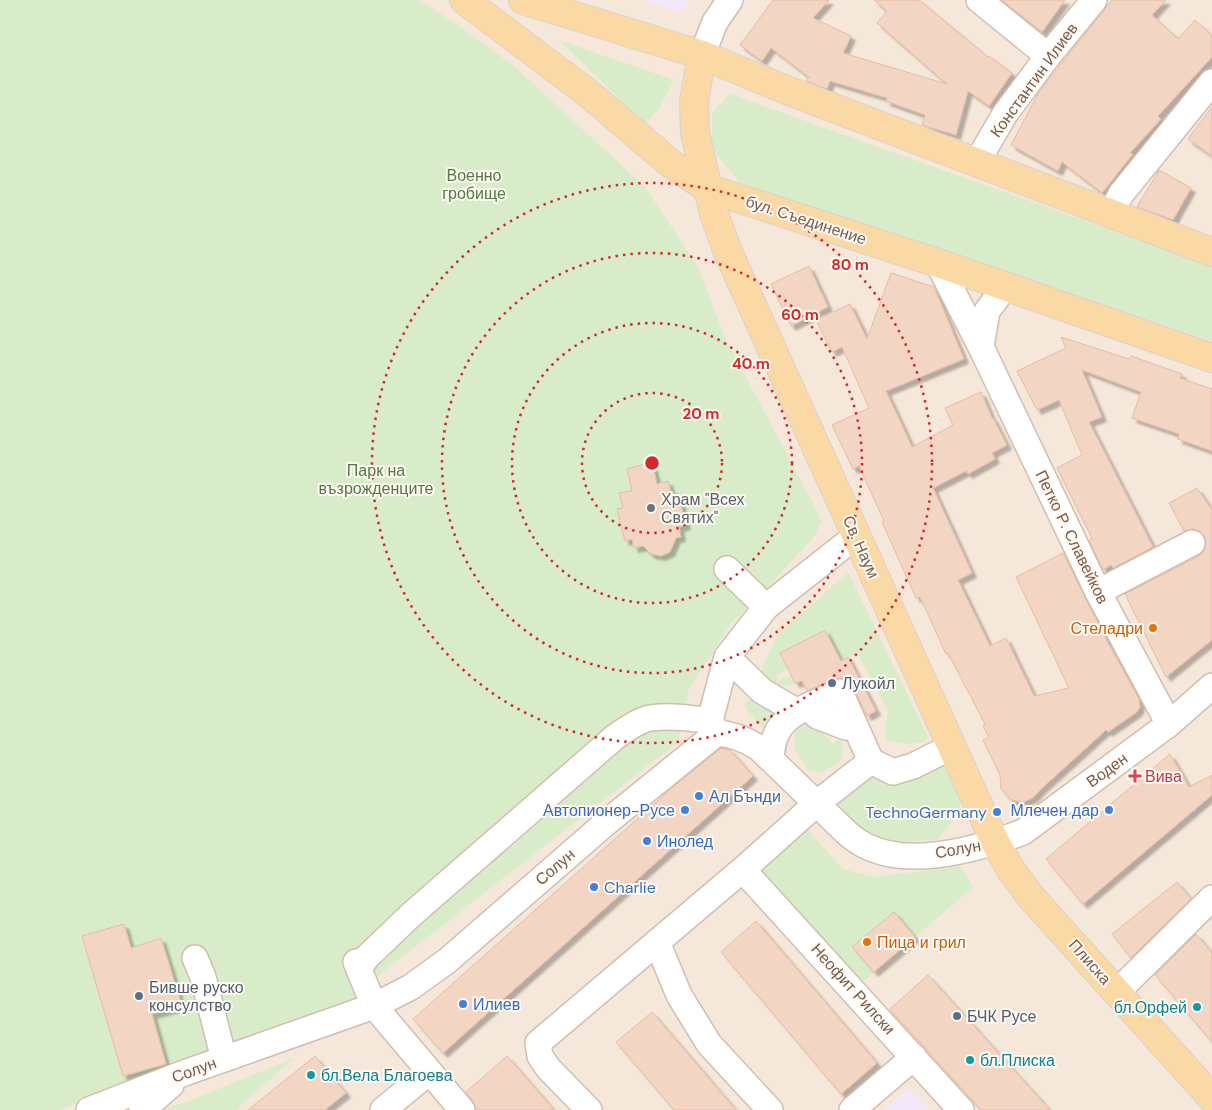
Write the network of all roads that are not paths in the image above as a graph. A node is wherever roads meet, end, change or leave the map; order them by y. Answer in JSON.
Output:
{"nodes":[{"id":1,"x":464,"y":0,"type":"edge"},
{"id":2,"x":523,"y":0,"type":"edge"},
{"id":3,"x":730,"y":0,"type":"edge"},
{"id":4,"x":979,"y":0,"type":"edge"},
{"id":5,"x":1094,"y":0,"type":"edge"},
{"id":6,"x":702,"y":55,"type":"junction"},
{"id":7,"x":1048,"y":56,"type":"junction"},
{"id":8,"x":1212,"y":82,"type":"edge"},
{"id":9,"x":977,"y":162,"type":"junction"},
{"id":10,"x":707,"y":188,"type":"junction"},
{"id":11,"x":1112,"y":213,"type":"junction"},
{"id":12,"x":1212,"y":252,"type":"edge"},
{"id":13,"x":938,"y":263,"type":"junction"},
{"id":14,"x":1005,"y":287,"type":"junction"},
{"id":15,"x":981,"y":347,"type":"junction"},
{"id":16,"x":1212,"y":358,"type":"edge"},
{"id":17,"x":856,"y":536,"type":"junction"},
{"id":18,"x":1192,"y":543,"type":"dead end"},
{"id":19,"x":727,"y":569,"type":"dead end"},
{"id":20,"x":1098,"y":592,"type":"junction"},
{"id":21,"x":766,"y":607,"type":"junction"},
{"id":22,"x":727,"y":656,"type":"junction"},
{"id":23,"x":1212,"y":686,"type":"edge"},
{"id":24,"x":804,"y":708,"type":"junction"},
{"id":25,"x":1169,"y":724,"type":"junction"},
{"id":26,"x":713,"y":726,"type":"junction"},
{"id":27,"x":951,"y":746,"type":"junction"},
{"id":28,"x":771,"y":759,"type":"junction"},
{"id":29,"x":871,"y":761,"type":"junction"},
{"id":30,"x":816,"y":804,"type":"junction"},
{"id":31,"x":995,"y":842,"type":"junction"},
{"id":32,"x":743,"y":870,"type":"junction"},
{"id":33,"x":1212,"y":898,"type":"edge"},
{"id":34,"x":657,"y":942,"type":"junction"},
{"id":35,"x":195,"y":958,"type":"dead end"},
{"id":36,"x":1116,"y":992,"type":"junction"},
{"id":37,"x":374,"y":1006,"type":"junction"},
{"id":38,"x":914,"y":1057,"type":"junction"},
{"id":39,"x":224,"y":1059,"type":"junction"},
{"id":40,"x":187,"y":1072,"type":"junction"},
{"id":41,"x":429,"y":1072,"type":"junction"},
{"id":42,"x":1212,"y":1098,"type":"edge"},
{"id":43,"x":89,"y":1110,"type":"edge"},
{"id":44,"x":142,"y":1110,"type":"edge"},
{"id":45,"x":384,"y":1110,"type":"edge"},
{"id":46,"x":462,"y":1110,"type":"edge"},
{"id":47,"x":589,"y":1110,"type":"edge"},
{"id":48,"x":770,"y":1110,"type":"edge"},
{"id":49,"x":852,"y":1110,"type":"edge"},
{"id":50,"x":961,"y":1110,"type":"edge"}],
"edges":[{"from":1,"to":10,"type":"main road","name":"бул. Съединение"},
{"from":2,"to":6,"type":"main road"},
{"from":3,"to":6,"type":"street"},
{"from":4,"to":7,"type":"street"},
{"from":5,"to":7,"type":"street","name":"Константин Илиев"},
{"from":6,"to":9,"type":"main road"},
{"from":6,"to":10,"type":"main road","name":"Св. Наум"},
{"from":7,"to":9,"type":"street","name":"Константин Илиев"},
{"from":8,"to":11,"type":"street"},
{"from":9,"to":11,"type":"main road"},
{"from":10,"to":13,"type":"main road","name":"бул. Съединение"},
{"from":10,"to":17,"type":"main road","name":"Св. Наум"},
{"from":11,"to":12,"type":"main road"},
{"from":13,"to":14,"type":"main road","name":"бул. Съединение"},
{"from":13,"to":15,"type":"street","name":"Петко Р. Славейков"},
{"from":14,"to":15,"type":"street"},
{"from":14,"to":16,"type":"main road","name":"бул. Съединение"},
{"from":15,"to":20,"type":"street","name":"Петко Р. Славейков"},
{"from":17,"to":21,"type":"street"},
{"from":17,"to":27,"type":"main road","name":"Св. Наум"},
{"from":18,"to":20,"type":"street"},
{"from":19,"to":21,"type":"street"},
{"from":20,"to":25,"type":"street","name":"Петко Р. Славейков"},
{"from":21,"to":22,"type":"street"},
{"from":22,"to":24,"type":"street"},
{"from":22,"to":26,"type":"street"},
{"from":23,"to":25,"type":"street","name":"Воден"},
{"from":24,"to":28,"type":"street"},
{"from":24,"to":29,"type":"street"},
{"from":25,"to":31,"type":"street","name":"Воден"},
{"from":26,"to":28,"type":"street","name":"Солун"},
{"from":26,"to":37,"type":"street","name":"Солун"},
{"from":26,"to":37,"type":"street"},
{"from":27,"to":29,"type":"street"},
{"from":27,"to":31,"type":"main road","name":"Св. Наум"},
{"from":28,"to":30,"type":"street","name":"Солун"},
{"from":29,"to":30,"type":"street"},
{"from":30,"to":31,"type":"street","name":"Солун"},
{"from":30,"to":32,"type":"street"},
{"from":31,"to":36,"type":"main road","name":"Плиска"},
{"from":32,"to":34,"type":"street"},
{"from":32,"to":38,"type":"street","name":"Неофит Рилски"},
{"from":33,"to":36,"type":"street"},
{"from":34,"to":47,"type":"street"},
{"from":34,"to":48,"type":"street"},
{"from":35,"to":39,"type":"street"},
{"from":36,"to":42,"type":"main road","name":"Плиска"},
{"from":37,"to":39,"type":"street","name":"Солун"},
{"from":37,"to":41,"type":"street"},
{"from":38,"to":49,"type":"street"},
{"from":38,"to":50,"type":"street","name":"Неофит Рилски"},
{"from":39,"to":40,"type":"street","name":"Солун"},
{"from":40,"to":43,"type":"street","name":"Солун"},
{"from":40,"to":44,"type":"street"},
{"from":41,"to":45,"type":"street"},
{"from":41,"to":46,"type":"street"}]}
